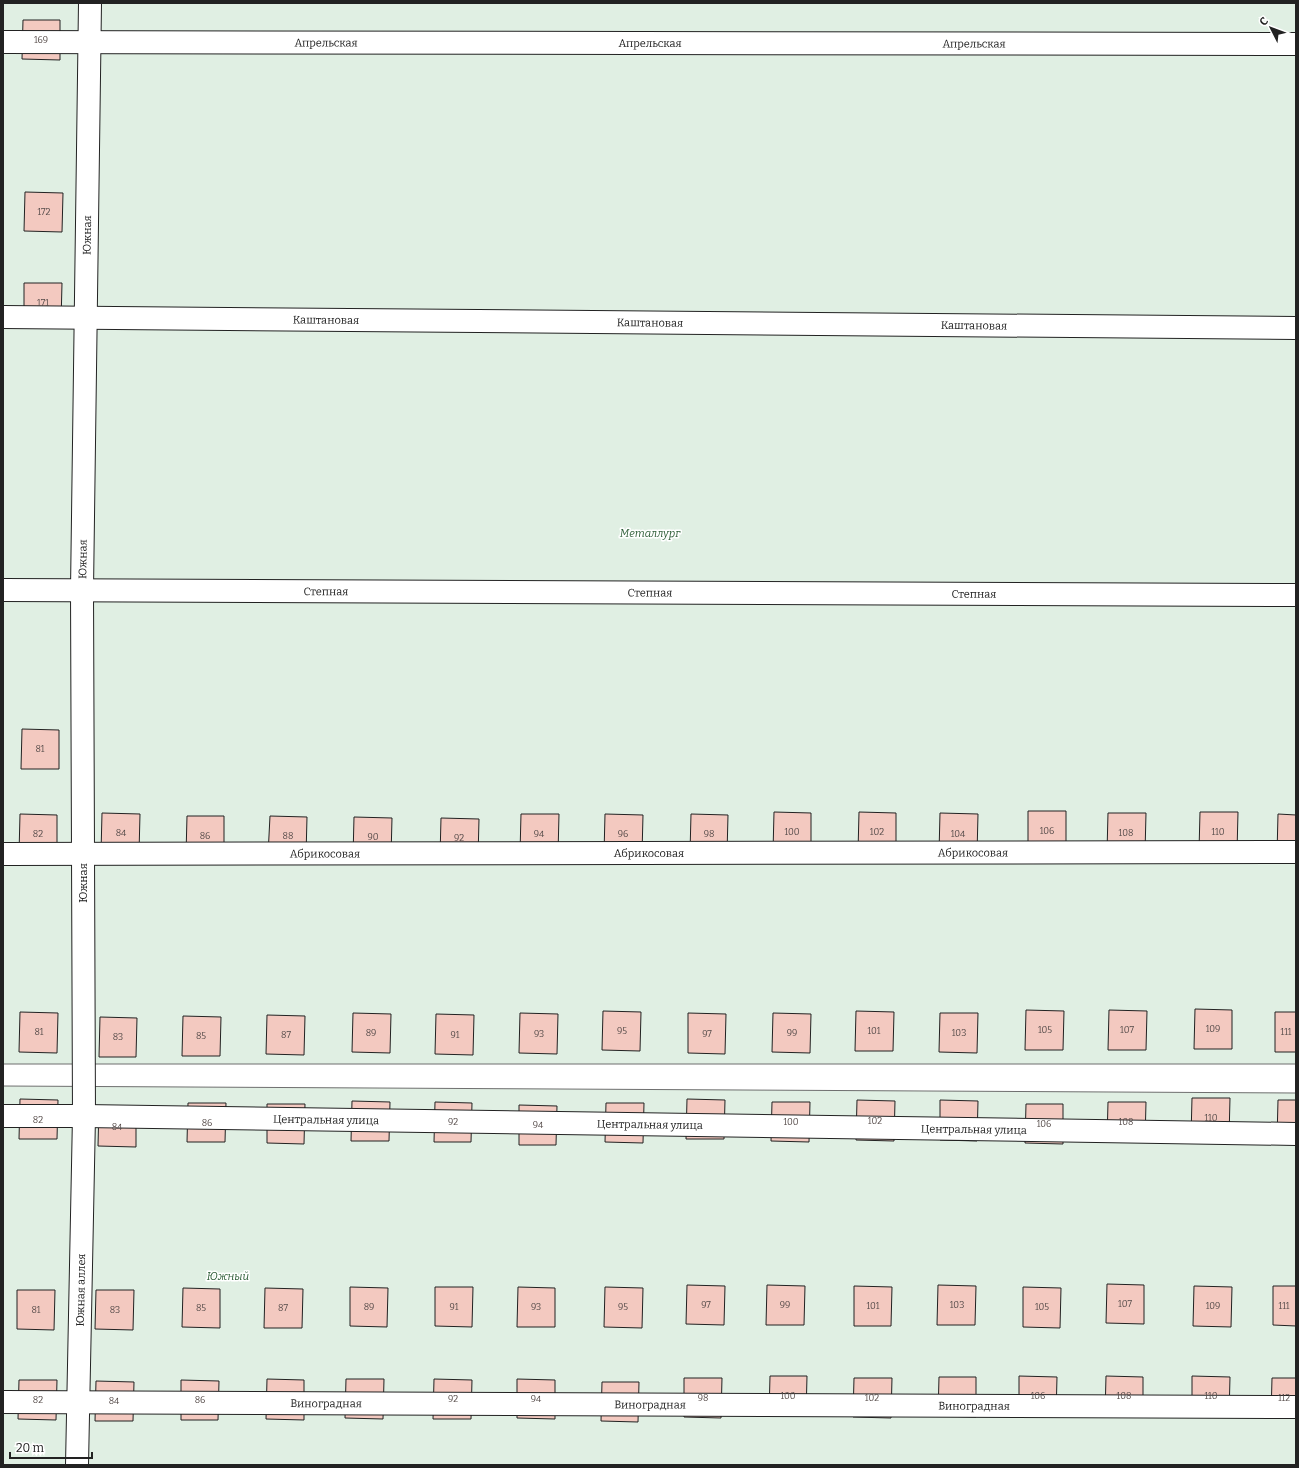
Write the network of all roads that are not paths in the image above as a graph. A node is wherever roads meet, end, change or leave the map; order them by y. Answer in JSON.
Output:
{"nodes":[{"id":1,"x":90,"y":3,"type":"edge"},
{"id":2,"x":3,"y":42,"type":"edge"},
{"id":3,"x":90,"y":42,"type":"junction"},
{"id":4,"x":1296,"y":44,"type":"edge"},
{"id":5,"x":3,"y":317,"type":"edge"},
{"id":6,"x":85,"y":317,"type":"junction"},
{"id":7,"x":1296,"y":328,"type":"edge"},
{"id":8,"x":3,"y":590,"type":"edge"},
{"id":9,"x":82,"y":590,"type":"junction"},
{"id":10,"x":1296,"y":595,"type":"edge"},
{"id":11,"x":1296,"y":852,"type":"edge"},
{"id":12,"x":3,"y":854,"type":"edge"},
{"id":13,"x":82,"y":854,"type":"junction"},
{"id":14,"x":3,"y":1116,"type":"edge"},
{"id":15,"x":84,"y":1116,"type":"junction"},
{"id":16,"x":1296,"y":1134,"type":"edge"},
{"id":17,"x":3,"y":1402,"type":"edge"},
{"id":18,"x":79,"y":1403,"type":"junction"},
{"id":19,"x":1296,"y":1407,"type":"edge"},
{"id":20,"x":77,"y":1465,"type":"edge"}],
"edges":[{"from":1,"to":3,"type":"street","name":"Южная"},
{"from":2,"to":3,"type":"street","name":"Апрельская"},
{"from":3,"to":4,"type":"street","name":"Апрельская"},
{"from":3,"to":6,"type":"street","name":"Южная"},
{"from":5,"to":6,"type":"street","name":"Каштановая"},
{"from":6,"to":7,"type":"street","name":"Каштановая"},
{"from":6,"to":9,"type":"street","name":"Южная"},
{"from":8,"to":9,"type":"street","name":"Степная"},
{"from":9,"to":10,"type":"street","name":"Степная"},
{"from":9,"to":13,"type":"street","name":"Южная"},
{"from":11,"to":13,"type":"street","name":"Абрикосовая"},
{"from":12,"to":13,"type":"street","name":"Абрикосовая"},
{"from":13,"to":15,"type":"street","name":"Южная"},
{"from":14,"to":15,"type":"street","name":"Центральная улица"},
{"from":15,"to":16,"type":"street","name":"Центральная улица"},
{"from":15,"to":18,"type":"street","name":"Южная аллея"},
{"from":17,"to":18,"type":"street","name":"Виноградная"},
{"from":18,"to":19,"type":"street","name":"Виноградная"},
{"from":18,"to":20,"type":"street","name":"Южная аллея"}]}
